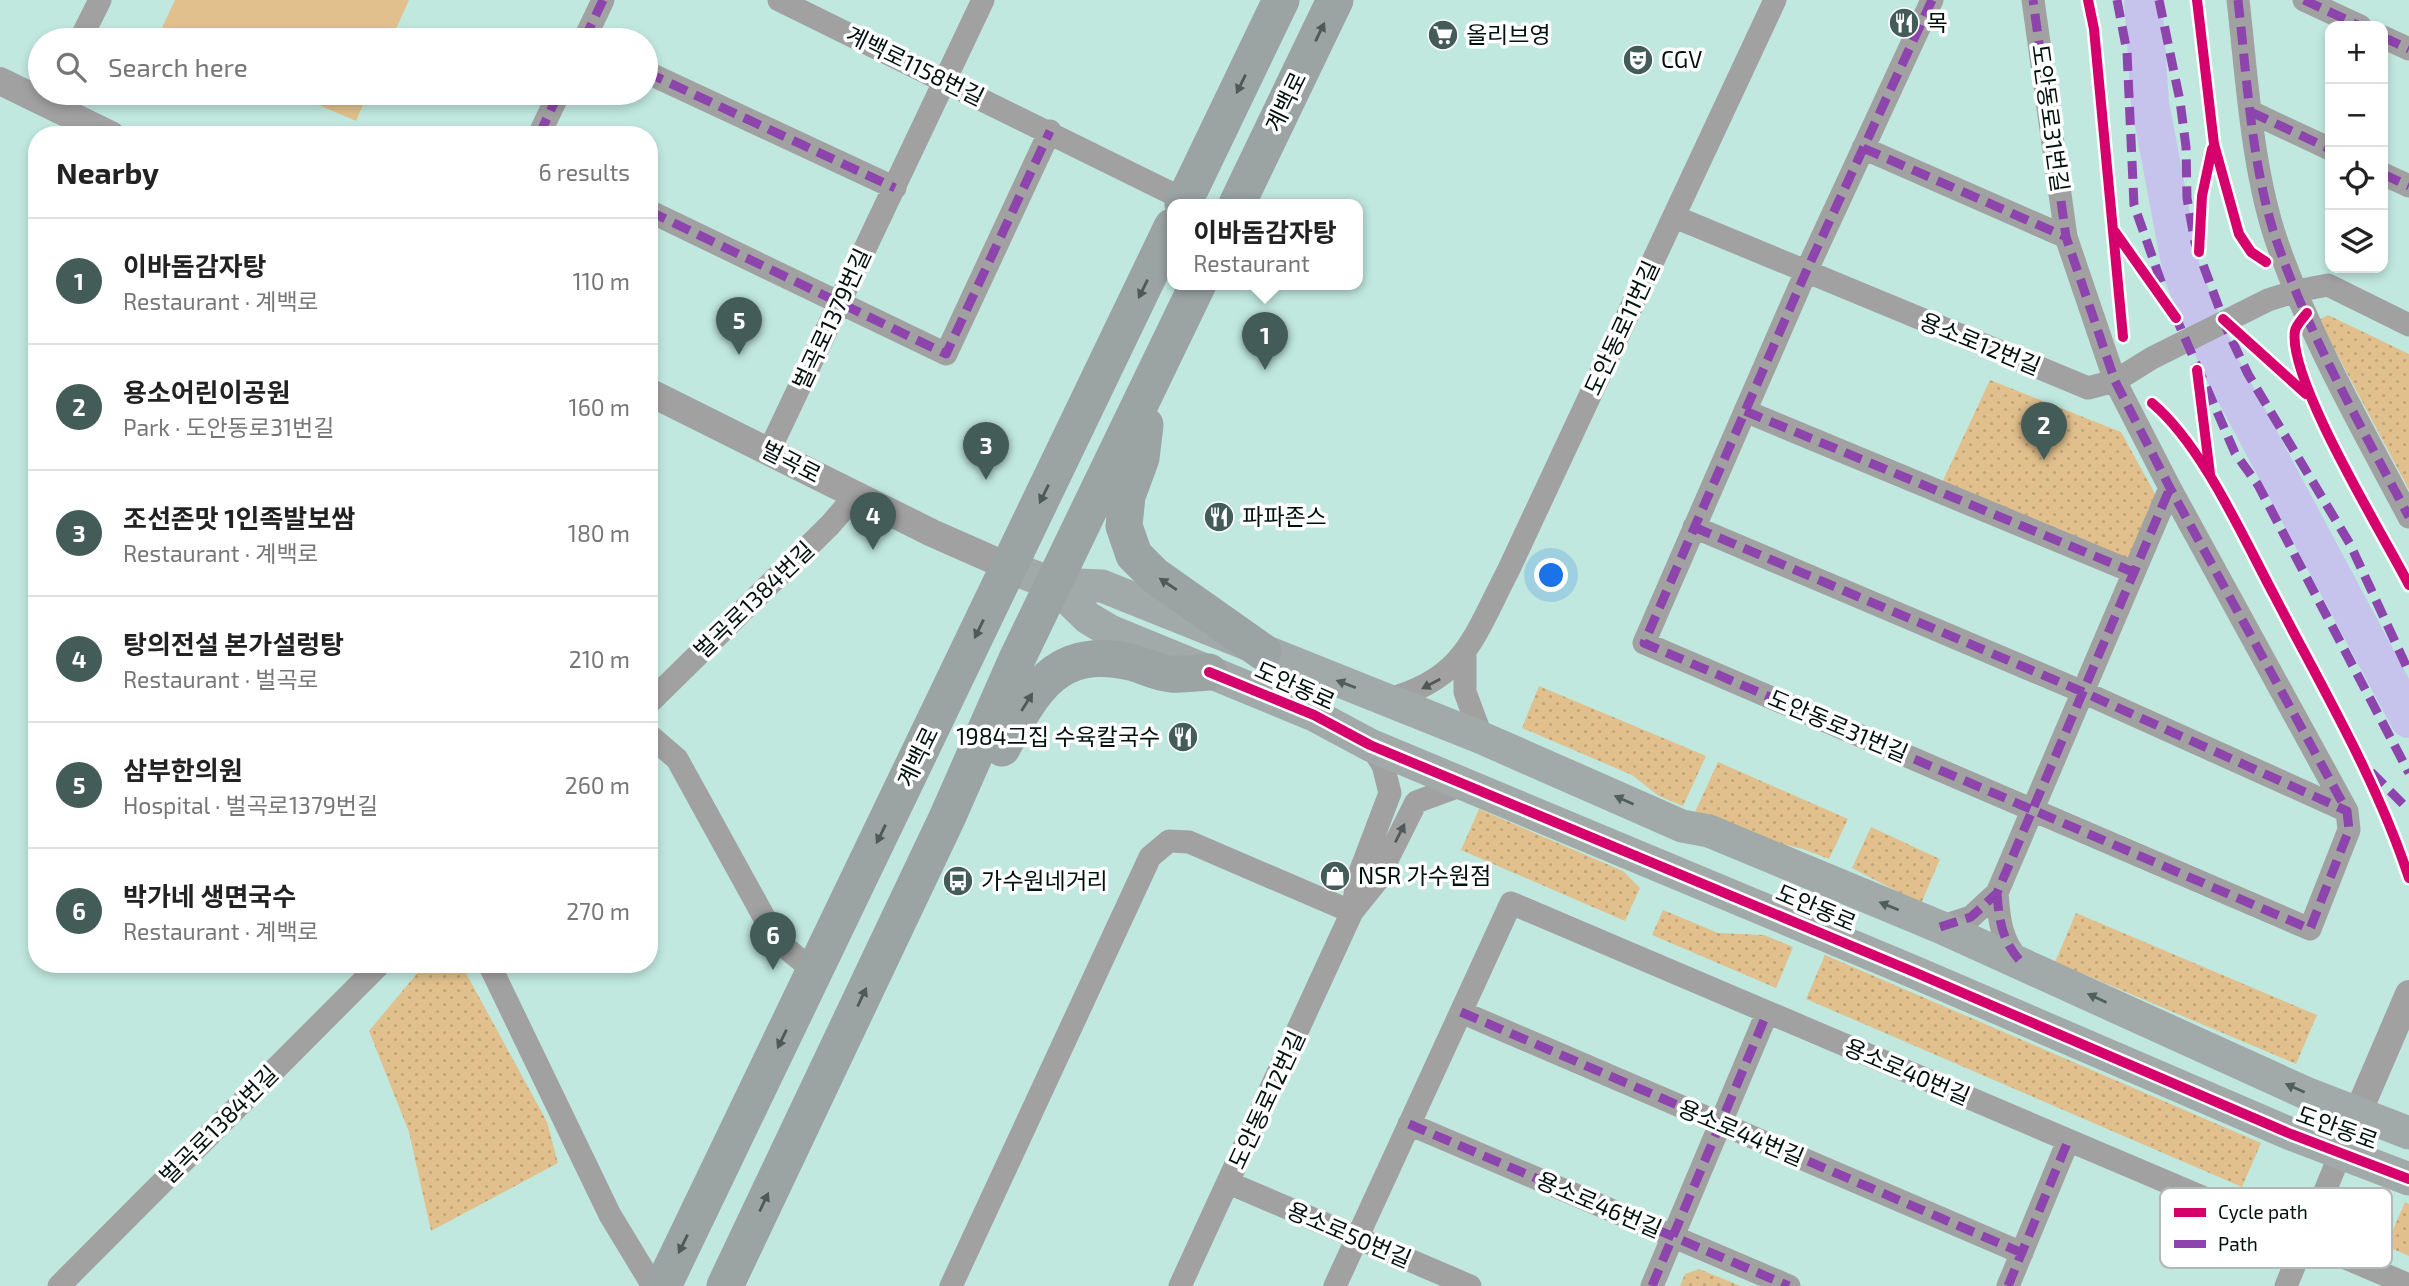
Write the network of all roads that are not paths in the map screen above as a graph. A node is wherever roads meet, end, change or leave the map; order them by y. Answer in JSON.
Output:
{"nodes":[{"id":1,"x":100,"y":0,"type":"edge"},
{"id":2,"x":603,"y":0,"type":"edge"},
{"id":3,"x":779,"y":0,"type":"edge"},
{"id":4,"x":983,"y":0,"type":"edge"},
{"id":5,"x":1281,"y":0,"type":"edge"},
{"id":6,"x":1335,"y":0,"type":"edge"},
{"id":7,"x":1775,"y":0,"type":"edge"},
{"id":8,"x":1932,"y":0,"type":"edge"},
{"id":9,"x":2033,"y":0,"type":"edge"},
{"id":10,"x":2238,"y":0,"type":"edge"},
{"id":11,"x":2304,"y":0,"type":"edge"},
{"id":12,"x":2349,"y":21,"type":"edge"},
{"id":13,"x":86,"y":28,"type":"edge"},
{"id":14,"x":589,"y":28,"type":"edge"},
{"id":15,"x":2388,"y":39,"type":"edge"},
{"id":16,"x":2409,"y":49,"type":"edge"},
{"id":17,"x":658,"y":78,"type":"edge"},
{"id":18,"x":946,"y":80,"type":"junction"},
{"id":19,"x":0,"y":81,"type":"edge"},
{"id":20,"x":28,"y":91,"type":"edge"},
{"id":21,"x":61,"y":105,"type":"edge"},
{"id":22,"x":553,"y":105,"type":"edge"},
{"id":23,"x":2251,"y":112,"type":"junction"},
{"id":24,"x":96,"y":126,"type":"edge"},
{"id":25,"x":542,"y":126,"type":"edge"},
{"id":26,"x":1050,"y":131,"type":"junction"},
{"id":27,"x":2326,"y":147,"type":"edge"},
{"id":28,"x":1863,"y":148,"type":"junction"},
{"id":29,"x":2388,"y":176,"type":"edge"},
{"id":30,"x":2409,"y":186,"type":"edge"},
{"id":31,"x":895,"y":188,"type":"junction"},
{"id":32,"x":1185,"y":199,"type":"edge"},
{"id":33,"x":1239,"y":199,"type":"edge"},
{"id":34,"x":1167,"y":202,"type":"edge"},
{"id":35,"x":658,"y":215,"type":"edge"},
{"id":36,"x":1675,"y":217,"type":"junction"},
{"id":37,"x":1167,"y":237,"type":"edge"},
{"id":38,"x":2066,"y":237,"type":"junction"},
{"id":39,"x":1805,"y":274,"type":"junction"},
{"id":40,"x":1195,"y":290,"type":"edge"},
{"id":41,"x":2296,"y":290,"type":"junction"},
{"id":42,"x":840,"y":304,"type":"junction"},
{"id":43,"x":2409,"y":326,"type":"edge"},
{"id":44,"x":2115,"y":381,"type":"junction"},
{"id":45,"x":1145,"y":395,"type":"junction"},
{"id":46,"x":658,"y":397,"type":"edge"},
{"id":47,"x":1745,"y":411,"type":"junction"},
{"id":48,"x":769,"y":451,"type":"junction"},
{"id":49,"x":2170,"y":488,"type":"junction"},
{"id":50,"x":856,"y":495,"type":"junction"},
{"id":51,"x":2409,"y":517,"type":"edge"},
{"id":52,"x":1693,"y":527,"type":"junction"},
{"id":53,"x":1009,"y":567,"type":"junction"},
{"id":54,"x":2133,"y":572,"type":"junction"},
{"id":55,"x":1053,"y":584,"type":"junction"},
{"id":56,"x":1263,"y":652,"type":"junction"},
{"id":57,"x":1465,"y":653,"type":"junction"},
{"id":58,"x":1209,"y":672,"type":"junction"},
{"id":59,"x":2083,"y":692,"type":"junction"},
{"id":60,"x":658,"y":694,"type":"edge"},
{"id":61,"x":1388,"y":699,"type":"junction"},
{"id":62,"x":1482,"y":738,"type":"junction"},
{"id":63,"x":658,"y":742,"type":"edge"},
{"id":64,"x":1370,"y":745,"type":"junction"},
{"id":65,"x":1465,"y":784,"type":"junction"},
{"id":66,"x":2032,"y":809,"type":"junction"},
{"id":67,"x":2347,"y":811,"type":"junction"},
{"id":68,"x":947,"y":818,"type":"junction"},
{"id":69,"x":1997,"y":893,"type":"junction"},
{"id":70,"x":1352,"y":912,"type":"junction"},
{"id":71,"x":1940,"y":927,"type":"junction"},
{"id":72,"x":2021,"y":962,"type":"junction"},
{"id":73,"x":815,"y":972,"type":"junction"},
{"id":74,"x":371,"y":973,"type":"edge"},
{"id":75,"x":493,"y":973,"type":"edge"},
{"id":76,"x":2409,"y":994,"type":"edge"},
{"id":77,"x":1461,"y":1013,"type":"junction"},
{"id":78,"x":1767,"y":1013,"type":"junction"},
{"id":79,"x":2358,"y":1113,"type":"junction"},
{"id":80,"x":1409,"y":1124,"type":"junction"},
{"id":81,"x":1720,"y":1124,"type":"junction"},
{"id":82,"x":2409,"y":1133,"type":"edge"},
{"id":83,"x":2068,"y":1141,"type":"junction"},
{"id":84,"x":2341,"y":1152,"type":"junction"},
{"id":85,"x":2409,"y":1179,"type":"edge"},
{"id":86,"x":1229,"y":1183,"type":"junction"},
{"id":87,"x":2179,"y":1188,"type":"edge"},
{"id":88,"x":2326,"y":1188,"type":"edge"},
{"id":89,"x":1673,"y":1236,"type":"junction"},
{"id":90,"x":1357,"y":1238,"type":"junction"},
{"id":91,"x":2022,"y":1254,"type":"junction"},
{"id":92,"x":2293,"y":1268,"type":"edge"},
{"id":93,"x":2368,"y":1268,"type":"edge"},
{"id":94,"x":2409,"y":1285,"type":"edge"},
{"id":95,"x":59,"y":1286,"type":"edge"},
{"id":96,"x":653,"y":1286,"type":"edge"},
{"id":97,"x":663,"y":1286,"type":"edge"},
{"id":98,"x":724,"y":1286,"type":"edge"},
{"id":99,"x":951,"y":1286,"type":"edge"},
{"id":100,"x":1180,"y":1286,"type":"edge"},
{"id":101,"x":1335,"y":1286,"type":"edge"},
{"id":102,"x":1470,"y":1286,"type":"edge"},
{"id":103,"x":1652,"y":1286,"type":"edge"},
{"id":104,"x":1789,"y":1286,"type":"edge"},
{"id":105,"x":2008,"y":1286,"type":"edge"},
{"id":106,"x":2286,"y":1286,"type":"edge"}],
"edges":[{"from":1,"to":13,"type":"street"},
{"from":2,"to":14,"type":"street"},
{"from":3,"to":18,"type":"street","name":"계백로1158번길"},
{"from":4,"to":18,"type":"street","name":"벌곡로1379번길"},
{"from":5,"to":32,"type":"main road","name":"계백로","one_way":true},
{"from":33,"to":6,"type":"main road","name":"계백로","one_way":true},
{"from":7,"to":36,"type":"street","name":"도안동로11번길"},
{"from":8,"to":28,"type":"street"},
{"from":9,"to":38,"type":"street","name":"도안동로31번길"},
{"from":10,"to":23,"type":"street"},
{"from":11,"to":12,"type":"street"},
{"from":15,"to":16,"type":"street"},
{"from":17,"to":31,"type":"street"},
{"from":18,"to":26,"type":"street","name":"계백로1158번길"},
{"from":18,"to":31,"type":"street","name":"벌곡로1379번길"},
{"from":19,"to":20,"type":"street"},
{"from":21,"to":24,"type":"street"},
{"from":22,"to":25,"type":"street"},
{"from":23,"to":27,"type":"street"},
{"from":23,"to":41,"type":"street"},
{"from":26,"to":34,"type":"street","name":"계백로1158번길"},
{"from":26,"to":42,"type":"street"},
{"from":28,"to":38,"type":"street","name":"도안동로31번길"},
{"from":28,"to":39,"type":"street"},
{"from":29,"to":30,"type":"street"},
{"from":31,"to":42,"type":"street","name":"벌곡로1379번길"},
{"from":35,"to":42,"type":"street"},
{"from":36,"to":39,"type":"street","name":"용소로12번길"},
{"from":36,"to":57,"type":"street","name":"도안동로11번길"},
{"from":37,"to":53,"type":"main road","name":"계백로","one_way":true},
{"from":38,"to":44,"type":"street","name":"도안동로31번길"},
{"from":39,"to":44,"type":"street","name":"용소로12번길"},
{"from":39,"to":47,"type":"street"},
{"from":40,"to":45,"type":"main road"},
{"from":41,"to":43,"type":"street"},
{"from":41,"to":44,"type":"street","name":"용소로12번길"},
{"from":41,"to":51,"type":"street"},
{"from":42,"to":48,"type":"street","name":"벌곡로1379번길"},
{"from":44,"to":49,"type":"street","name":"도안동로31번길"},
{"from":45,"to":55,"type":"main road"},
{"from":56,"to":45,"type":"main road","one_way":true},
{"from":46,"to":48,"type":"street","name":"벌곡로"},
{"from":47,"to":52,"type":"street"},
{"from":47,"to":54,"type":"street"},
{"from":48,"to":50,"type":"street","name":"벌곡로"},
{"from":49,"to":54,"type":"street"},
{"from":49,"to":67,"type":"street","name":"도안동로31번길"},
{"from":50,"to":53,"type":"street","name":"벌곡로"},
{"from":50,"to":60,"type":"street","name":"벌곡로1384번길"},
{"from":52,"to":59,"type":"street"},
{"from":52,"to":66,"type":"street","name":"도안동로31번길"},
{"from":53,"to":55,"type":"main road"},
{"from":53,"to":73,"type":"main road","name":"계백로","one_way":true},
{"from":54,"to":59,"type":"street"},
{"from":55,"to":56,"type":"main road","name":"도안동로"},
{"from":55,"to":58,"type":"main road","name":"도안동로"},
{"from":55,"to":68,"type":"main road"},
{"from":61,"to":56,"type":"main road","name":"도안동로","one_way":true},
{"from":57,"to":61,"type":"street","one_way":true},
{"from":57,"to":62,"type":"street"},
{"from":58,"to":64,"type":"main road","name":"도안동로"},
{"from":68,"to":58,"type":"main road","one_way":true},
{"from":59,"to":66,"type":"street"},
{"from":59,"to":67,"type":"street"},
{"from":61,"to":62,"type":"main road","name":"도안동로"},
{"from":71,"to":62,"type":"main road","name":"도안동로","one_way":true},
{"from":63,"to":73,"type":"street"},
{"from":64,"to":65,"type":"main road","name":"도안동로"},
{"from":64,"to":70,"type":"street"},
{"from":70,"to":65,"type":"street","one_way":true},
{"from":65,"to":84,"type":"main road","name":"도안동로"},
{"from":66,"to":67,"type":"street","name":"도안동로31번길"},
{"from":66,"to":69,"type":"street"},
{"from":98,"to":68,"type":"main road","one_way":true},
{"from":69,"to":71,"type":"street"},
{"from":69,"to":72,"type":"street"},
{"from":70,"to":86,"type":"street","name":"도안동로12번길"},
{"from":70,"to":99,"type":"street"},
{"from":71,"to":72,"type":"main road","name":"도안동로"},
{"from":79,"to":72,"type":"main road","name":"도안동로","one_way":true},
{"from":73,"to":97,"type":"main road","name":"계백로","one_way":true},
{"from":74,"to":95,"type":"street","name":"벌곡로1384번길"},
{"from":75,"to":96,"type":"street"},
{"from":76,"to":79,"type":"street"},
{"from":77,"to":78,"type":"street","name":"용소로40번길"},
{"from":77,"to":80,"type":"street"},
{"from":77,"to":81,"type":"street","name":"용소로44번길"},
{"from":78,"to":81,"type":"street"},
{"from":78,"to":83,"type":"street","name":"용소로40번길"},
{"from":79,"to":82,"type":"main road","name":"도안동로"},
{"from":79,"to":84,"type":"street"},
{"from":80,"to":89,"type":"street","name":"용소로46번길"},
{"from":80,"to":90,"type":"street"},
{"from":81,"to":89,"type":"street"},
{"from":81,"to":91,"type":"street","name":"용소로44번길"},
{"from":83,"to":87,"type":"street","name":"용소로40번길"},
{"from":83,"to":91,"type":"street"},
{"from":84,"to":85,"type":"main road","name":"도안동로"},
{"from":84,"to":88,"type":"street"},
{"from":86,"to":90,"type":"street","name":"용소로50번길"},
{"from":86,"to":100,"type":"street","name":"도안동로12번길"},
{"from":89,"to":103,"type":"street"},
{"from":89,"to":104,"type":"street","name":"용소로46번길"},
{"from":90,"to":101,"type":"street"},
{"from":90,"to":102,"type":"street","name":"용소로50번길"},
{"from":91,"to":105,"type":"street"},
{"from":92,"to":106,"type":"street"},
{"from":93,"to":94,"type":"street","name":"용소로40번길"}]}
